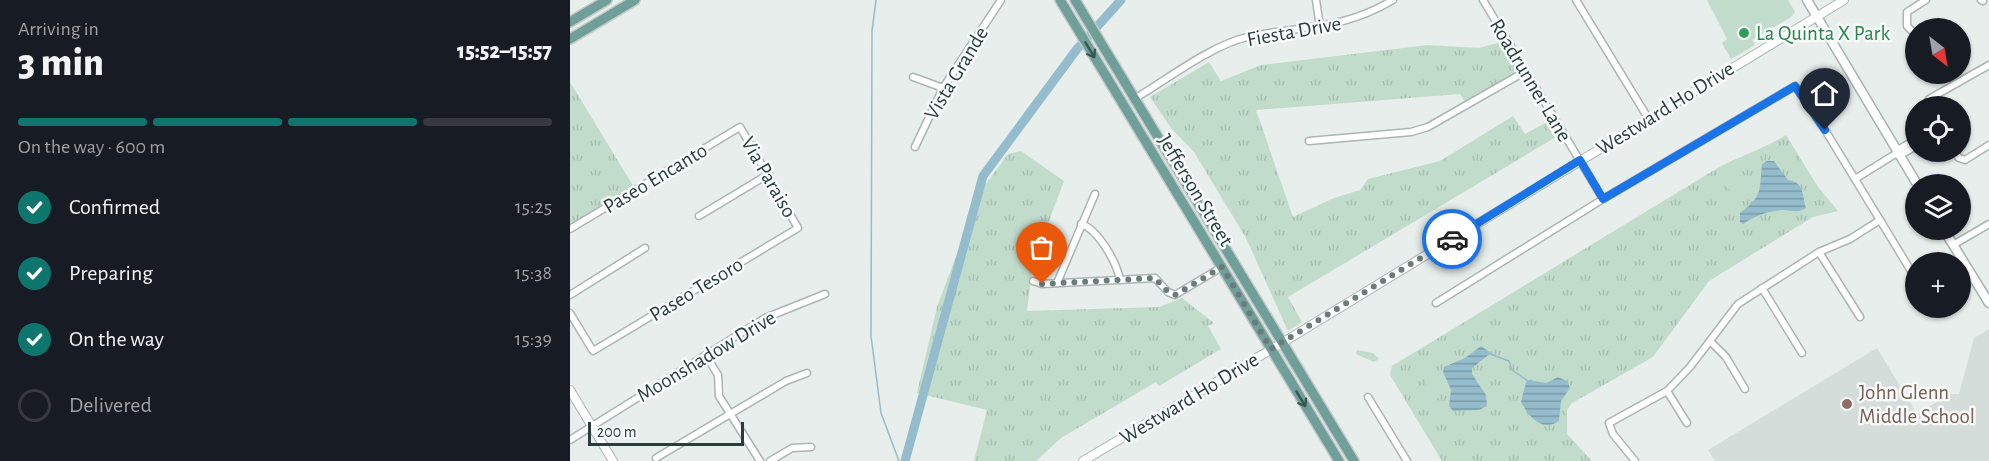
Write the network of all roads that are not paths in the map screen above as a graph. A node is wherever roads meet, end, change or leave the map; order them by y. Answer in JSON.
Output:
{"nodes":[{"id":1,"x":607,"y":0,"type":"edge"},
{"id":2,"x":635,"y":0,"type":"edge"},
{"id":3,"x":990,"y":0,"type":"edge"},
{"id":4,"x":1060,"y":0,"type":"edge"},
{"id":5,"x":1075,"y":0,"type":"edge"},
{"id":6,"x":1316,"y":0,"type":"edge"},
{"id":7,"x":1393,"y":0,"type":"edge"},
{"id":8,"x":1483,"y":0,"type":"edge"},
{"id":9,"x":1576,"y":0,"type":"edge"},
{"id":10,"x":1807,"y":0,"type":"edge"},
{"id":11,"x":1844,"y":0,"type":"edge"},
{"id":12,"x":1926,"y":0,"type":"edge"},
{"id":13,"x":999,"y":3,"type":"edge"},
{"id":14,"x":1816,"y":15,"type":"junction"},
{"id":15,"x":1907,"y":18,"type":"edge"},
{"id":16,"x":570,"y":22,"type":"edge"},
{"id":17,"x":1320,"y":27,"type":"junction"},
{"id":18,"x":570,"y":39,"type":"edge"},
{"id":19,"x":1989,"y":65,"type":"edge"},
{"id":20,"x":1526,"y":71,"type":"junction"},
{"id":21,"x":913,"y":76,"type":"dead end"},
{"id":22,"x":943,"y":88,"type":"junction"},
{"id":23,"x":1934,"y":96,"type":"edge"},
{"id":24,"x":1134,"y":99,"type":"junction"},
{"id":25,"x":1648,"y":118,"type":"junction"},
{"id":26,"x":740,"y":127,"type":"joint"},
{"id":27,"x":1309,"y":141,"type":"dead end"},
{"id":28,"x":1989,"y":145,"type":"edge"},
{"id":29,"x":915,"y":147,"type":"dead end"},
{"id":30,"x":1905,"y":148,"type":"edge"},
{"id":31,"x":1905,"y":150,"type":"edge"},
{"id":32,"x":1898,"y":153,"type":"junction"},
{"id":33,"x":1971,"y":157,"type":"edge"},
{"id":34,"x":1580,"y":160,"type":"junction"},
{"id":35,"x":769,"y":174,"type":"junction"},
{"id":36,"x":1911,"y":174,"type":"edge"},
{"id":37,"x":1855,"y":179,"type":"junction"},
{"id":38,"x":1095,"y":194,"type":"dead end"},
{"id":39,"x":1603,"y":199,"type":"junction"},
{"id":40,"x":699,"y":216,"type":"dead end"},
{"id":41,"x":1880,"y":220,"type":"junction"},
{"id":42,"x":1081,"y":224,"type":"junction"},
{"id":43,"x":1989,"y":224,"type":"edge"},
{"id":44,"x":798,"y":228,"type":"joint"},
{"id":45,"x":570,"y":229,"type":"edge"},
{"id":46,"x":1950,"y":240,"type":"edge"},
{"id":47,"x":1953,"y":245,"type":"junction"},
{"id":48,"x":645,"y":248,"type":"dead end"},
{"id":49,"x":1819,"y":252,"type":"junction"},
{"id":50,"x":1905,"y":261,"type":"edge"},
{"id":51,"x":1222,"y":267,"type":"junction"},
{"id":52,"x":1120,"y":280,"type":"junction"},
{"id":53,"x":1033,"y":281,"type":"dead end"},
{"id":54,"x":1057,"y":283,"type":"junction"},
{"id":55,"x":1762,"y":288,"type":"junction"},
{"id":56,"x":825,"y":294,"type":"dead end"},
{"id":57,"x":570,"y":295,"type":"edge"},
{"id":58,"x":1436,"y":303,"type":"dead end"},
{"id":59,"x":1989,"y":303,"type":"edge"},
{"id":60,"x":1260,"y":307,"type":"junction"},
{"id":61,"x":570,"y":313,"type":"edge"},
{"id":62,"x":1860,"y":317,"type":"dead end"},
{"id":63,"x":1710,"y":341,"type":"junction"},
{"id":64,"x":1282,"y":343,"type":"junction"},
{"id":65,"x":1271,"y":349,"type":"junction"},
{"id":66,"x":1802,"y":353,"type":"dead end"},
{"id":67,"x":699,"y":359,"type":"junction"},
{"id":68,"x":807,"y":373,"type":"dead end"},
{"id":69,"x":1745,"y":389,"type":"dead end"},
{"id":70,"x":570,"y":390,"type":"edge"},
{"id":71,"x":1667,"y":392,"type":"junction"},
{"id":72,"x":1368,"y":397,"type":"dead end"},
{"id":73,"x":729,"y":414,"type":"junction"},
{"id":74,"x":1687,"y":423,"type":"dead end"},
{"id":75,"x":592,"y":427,"type":"junction"},
{"id":76,"x":570,"y":440,"type":"edge"},
{"id":77,"x":811,"y":447,"type":"dead end"},
{"id":78,"x":656,"y":458,"type":"dead end"},
{"id":79,"x":613,"y":461,"type":"edge"},
{"id":80,"x":760,"y":461,"type":"edge"},
{"id":81,"x":770,"y":461,"type":"edge"},
{"id":82,"x":1083,"y":461,"type":"edge"},
{"id":83,"x":1339,"y":461,"type":"edge"},
{"id":84,"x":1354,"y":461,"type":"edge"},
{"id":85,"x":1407,"y":461,"type":"edge"},
{"id":86,"x":1635,"y":461,"type":"edge"}],
"edges":[{"from":1,"to":16,"type":"main road"},
{"from":2,"to":18,"type":"main road"},
{"from":3,"to":13,"type":"street"},
{"from":4,"to":51,"type":"main road","name":"Jefferson Street","one_way":true},
{"from":5,"to":24,"type":"main road","name":"Jefferson Street"},
{"from":6,"to":17,"type":"street"},
{"from":7,"to":17,"type":"street","name":"Fiesta Drive"},
{"from":8,"to":20,"type":"street","name":"Roadrunner Lane"},
{"from":9,"to":25,"type":"street"},
{"from":10,"to":14,"type":"main road"},
{"from":11,"to":14,"type":"street","name":"Westward Ho Drive"},
{"from":12,"to":15,"type":"street"},
{"from":13,"to":22,"type":"street","name":"Vista Grande"},
{"from":14,"to":25,"type":"street","name":"Westward Ho Drive"},
{"from":14,"to":32,"type":"main road"},
{"from":17,"to":24,"type":"street","name":"Fiesta Drive"},
{"from":19,"to":23,"type":"street"},
{"from":20,"to":27,"type":"street"},
{"from":20,"to":34,"type":"street","name":"Roadrunner Lane"},
{"from":21,"to":22,"type":"street"},
{"from":22,"to":29,"type":"street","name":"Vista Grande"},
{"from":24,"to":60,"type":"main road","name":"Jefferson Street"},
{"from":25,"to":34,"type":"street","name":"Westward Ho Drive"},
{"from":26,"to":35,"type":"street","name":"Via Paraiso"},
{"from":26,"to":45,"type":"street","name":"Paseo Encanto"},
{"from":28,"to":33,"type":"street"},
{"from":30,"to":32,"type":"street"},
{"from":31,"to":32,"type":"street"},
{"from":32,"to":36,"type":"main road"},
{"from":32,"to":37,"type":"street"},
{"from":34,"to":39,"type":"street","name":"Roadrunner Lane"},
{"from":34,"to":64,"type":"street","name":"Westward Ho Drive"},
{"from":35,"to":40,"type":"street"},
{"from":35,"to":44,"type":"street","name":"Via Paraiso"},
{"from":37,"to":39,"type":"street"},
{"from":37,"to":41,"type":"street"},
{"from":38,"to":42,"type":"street"},
{"from":39,"to":58,"type":"street"},
{"from":41,"to":49,"type":"street"},
{"from":41,"to":50,"type":"street"},
{"from":42,"to":52,"type":"street"},
{"from":42,"to":54,"type":"street"},
{"from":43,"to":47,"type":"street"},
{"from":44,"to":61,"type":"street","name":"Paseo Tesoro"},
{"from":46,"to":47,"type":"main road"},
{"from":47,"to":59,"type":"main road"},
{"from":48,"to":57,"type":"street"},
{"from":49,"to":55,"type":"street"},
{"from":49,"to":62,"type":"street"},
{"from":51,"to":52,"type":"street"},
{"from":51,"to":60,"type":"main road"},
{"from":51,"to":65,"type":"main road","name":"Jefferson Street"},
{"from":52,"to":54,"type":"street"},
{"from":53,"to":54,"type":"street"},
{"from":55,"to":63,"type":"street"},
{"from":55,"to":66,"type":"street"},
{"from":56,"to":67,"type":"street","name":"Moonshadow Drive"},
{"from":60,"to":64,"type":"main road","name":"Jefferson Street"},
{"from":63,"to":69,"type":"street"},
{"from":63,"to":71,"type":"street"},
{"from":64,"to":65,"type":"street","name":"Westward Ho Drive"},
{"from":64,"to":84,"type":"main road","name":"Jefferson Street"},
{"from":65,"to":82,"type":"street","name":"Westward Ho Drive"},
{"from":65,"to":83,"type":"main road","name":"Jefferson Street","one_way":true},
{"from":67,"to":73,"type":"street"},
{"from":67,"to":75,"type":"street","name":"Moonshadow Drive"},
{"from":68,"to":73,"type":"street"},
{"from":70,"to":75,"type":"street"},
{"from":71,"to":74,"type":"street"},
{"from":71,"to":86,"type":"street"},
{"from":72,"to":85,"type":"street"},
{"from":73,"to":78,"type":"street"},
{"from":73,"to":80,"type":"street"},
{"from":75,"to":76,"type":"street","name":"Moonshadow Drive"},
{"from":75,"to":79,"type":"street"},
{"from":77,"to":81,"type":"street"}]}
